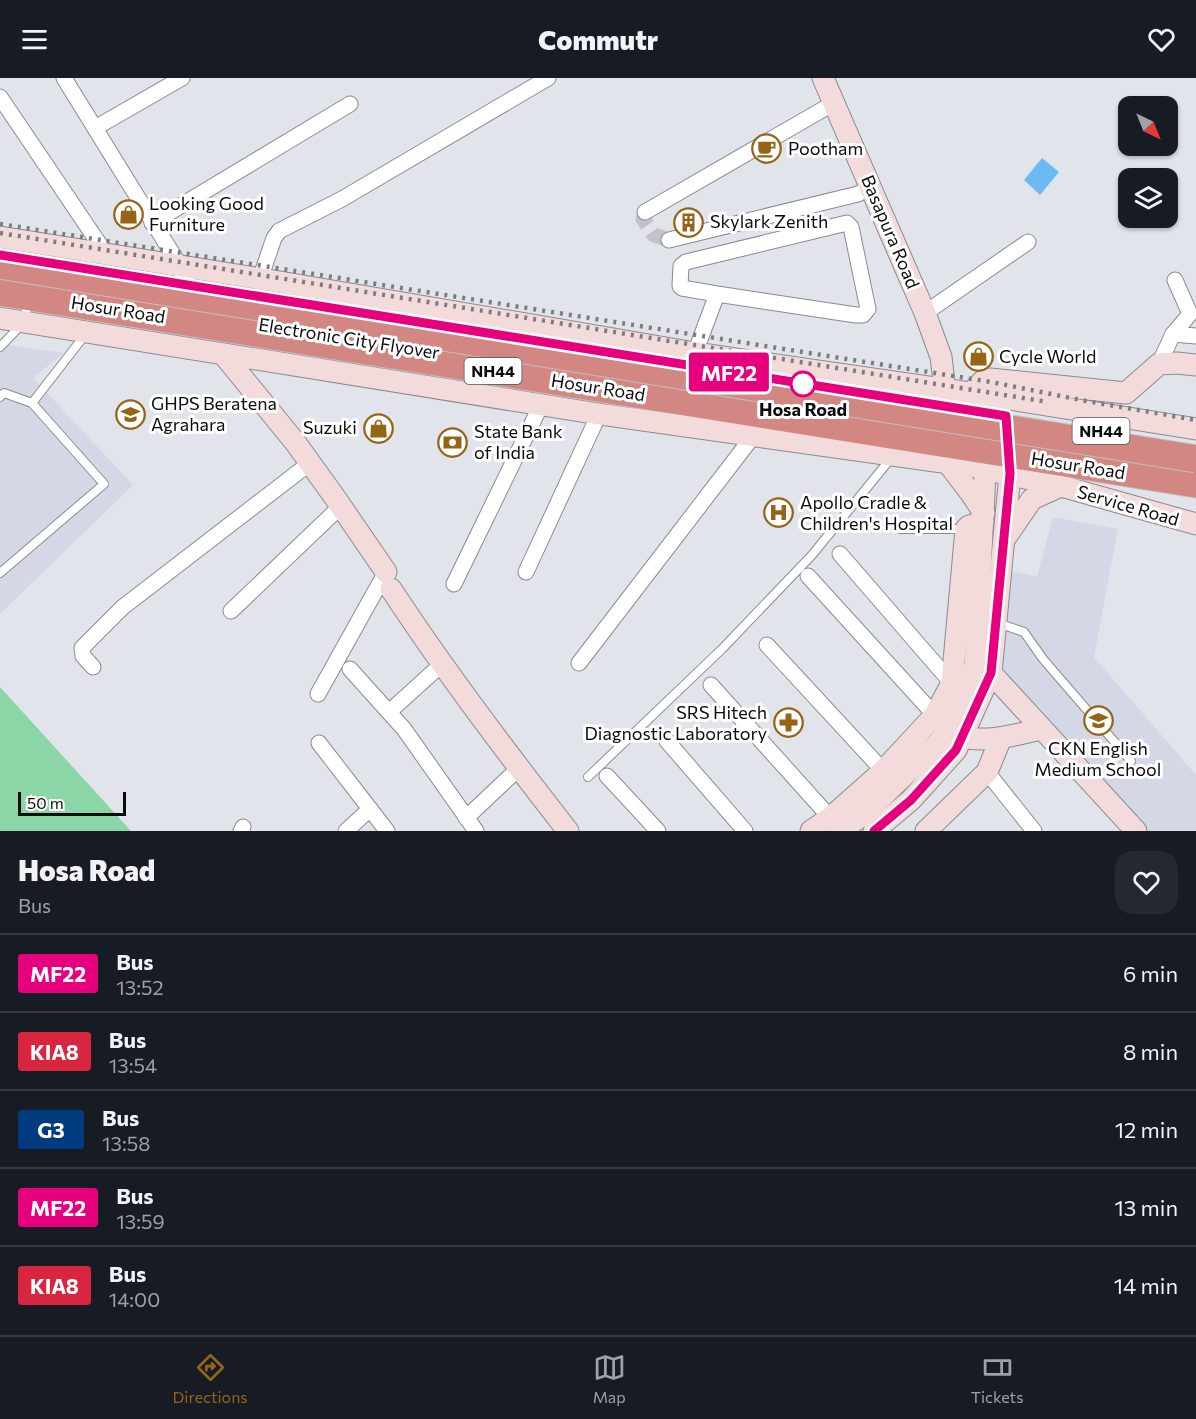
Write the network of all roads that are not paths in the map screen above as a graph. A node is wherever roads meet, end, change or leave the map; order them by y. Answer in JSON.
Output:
{"nodes":[{"id":1,"x":64,"y":78,"type":"edge"},
{"id":2,"x":182,"y":78,"type":"edge"},
{"id":3,"x":548,"y":78,"type":"edge"},
{"id":4,"x":823,"y":78,"type":"edge"},
{"id":5,"x":0,"y":97,"type":"edge"},
{"id":6,"x":834,"y":104,"type":"junction"},
{"id":7,"x":350,"y":105,"type":"dead end"},
{"id":8,"x":95,"y":128,"type":"junction"},
{"id":9,"x":871,"y":188,"type":"junction"},
{"id":10,"x":645,"y":212,"type":"dead end"},
{"id":11,"x":152,"y":223,"type":"junction"},
{"id":12,"x":0,"y":237,"type":"edge"},
{"id":13,"x":669,"y":240,"type":"dead end"},
{"id":14,"x":1028,"y":242,"type":"dead end"},
{"id":15,"x":106,"y":254,"type":"junction"},
{"id":16,"x":0,"y":255,"type":"edge"},
{"id":17,"x":0,"y":265,"type":"edge"},
{"id":18,"x":184,"y":275,"type":"junction"},
{"id":19,"x":260,"y":279,"type":"junction"},
{"id":20,"x":1175,"y":280,"type":"dead end"},
{"id":21,"x":0,"y":283,"type":"edge"},
{"id":22,"x":0,"y":291,"type":"edge"},
{"id":23,"x":717,"y":294,"type":"junction"},
{"id":24,"x":26,"y":309,"type":"junction"},
{"id":25,"x":1193,"y":312,"type":"edge"},
{"id":26,"x":925,"y":313,"type":"junction"},
{"id":27,"x":0,"y":318,"type":"edge"},
{"id":28,"x":87,"y":332,"type":"junction"},
{"id":29,"x":1173,"y":334,"type":"junction"},
{"id":30,"x":1196,"y":336,"type":"edge"},
{"id":31,"x":0,"y":347,"type":"edge"},
{"id":32,"x":695,"y":352,"type":"junction"},
{"id":33,"x":223,"y":354,"type":"junction"},
{"id":34,"x":1159,"y":364,"type":"junction"},
{"id":35,"x":1196,"y":365,"type":"edge"},
{"id":36,"x":945,"y":390,"type":"junction"},
{"id":37,"x":0,"y":397,"type":"edge"},
{"id":38,"x":32,"y":403,"type":"junction"},
{"id":39,"x":541,"y":405,"type":"junction"},
{"id":40,"x":989,"y":405,"type":"junction"},
{"id":41,"x":599,"y":414,"type":"junction"},
{"id":42,"x":1196,"y":429,"type":"edge"},
{"id":43,"x":754,"y":435,"type":"junction"},
{"id":44,"x":931,"y":442,"type":"junction"},
{"id":45,"x":1196,"y":446,"type":"edge"},
{"id":46,"x":893,"y":456,"type":"junction"},
{"id":47,"x":1196,"y":459,"type":"edge"},
{"id":48,"x":998,"y":462,"type":"junction"},
{"id":49,"x":310,"y":463,"type":"junction"},
{"id":50,"x":948,"y":463,"type":"junction"},
{"id":51,"x":1196,"y":475,"type":"edge"},
{"id":52,"x":1196,"y":484,"type":"edge"},
{"id":53,"x":1061,"y":486,"type":"junction"},
{"id":54,"x":342,"y":507,"type":"junction"},
{"id":55,"x":977,"y":521,"type":"junction"},
{"id":56,"x":1196,"y":524,"type":"edge"},
{"id":57,"x":900,"y":529,"type":"dead end"},
{"id":58,"x":1004,"y":540,"type":"junction"},
{"id":59,"x":840,"y":554,"type":"dead end"},
{"id":60,"x":526,"y":572,"type":"dead end"},
{"id":61,"x":0,"y":573,"type":"edge"},
{"id":62,"x":808,"y":576,"type":"dead end"},
{"id":63,"x":388,"y":580,"type":"junction"},
{"id":64,"x":454,"y":584,"type":"dead end"},
{"id":65,"x":231,"y":611,"type":"dead end"},
{"id":66,"x":996,"y":623,"type":"junction"},
{"id":67,"x":767,"y":645,"type":"dead end"},
{"id":68,"x":579,"y":663,"type":"dead end"},
{"id":69,"x":442,"y":664,"type":"junction"},
{"id":70,"x":93,"y":667,"type":"dead end"},
{"id":71,"x":350,"y":669,"type":"dead end"},
{"id":72,"x":991,"y":673,"type":"junction"},
{"id":73,"x":711,"y":685,"type":"dead end"},
{"id":74,"x":957,"y":689,"type":"junction"},
{"id":75,"x":318,"y":694,"type":"dead end"},
{"id":76,"x":389,"y":712,"type":"junction"},
{"id":77,"x":948,"y":728,"type":"junction"},
{"id":78,"x":1041,"y":729,"type":"junction"},
{"id":79,"x":1001,"y":738,"type":"junction"},
{"id":80,"x":667,"y":741,"type":"dead end"},
{"id":81,"x":319,"y":743,"type":"dead end"},
{"id":82,"x":1131,"y":761,"type":"dead end"},
{"id":83,"x":519,"y":768,"type":"junction"},
{"id":84,"x":987,"y":772,"type":"junction"},
{"id":85,"x":607,"y":776,"type":"dead end"},
{"id":86,"x":588,"y":777,"type":"dead end"},
{"id":87,"x":889,"y":777,"type":"junction"},
{"id":88,"x":370,"y":809,"type":"junction"},
{"id":89,"x":466,"y":818,"type":"junction"},
{"id":90,"x":839,"y":828,"type":"edge"},
{"id":91,"x":934,"y":828,"type":"edge"},
{"id":92,"x":346,"y":831,"type":"edge"},
{"id":93,"x":387,"y":831,"type":"edge"},
{"id":94,"x":476,"y":831,"type":"edge"},
{"id":95,"x":568,"y":831,"type":"edge"},
{"id":96,"x":658,"y":831,"type":"edge"},
{"id":97,"x":745,"y":831,"type":"edge"},
{"id":98,"x":811,"y":831,"type":"edge"},
{"id":99,"x":874,"y":831,"type":"edge"},
{"id":100,"x":1034,"y":831,"type":"edge"},
{"id":101,"x":1136,"y":831,"type":"edge"}],
"edges":[{"from":1,"to":8,"type":"street"},
{"from":2,"to":8,"type":"street"},
{"from":3,"to":19,"type":"street"},
{"from":4,"to":6,"type":"street","name":"Basapura Road"},
{"from":5,"to":15,"type":"street"},
{"from":6,"to":9,"type":"street","name":"Basapura Road"},
{"from":6,"to":10,"type":"street"},
{"from":7,"to":11,"type":"street"},
{"from":8,"to":11,"type":"street"},
{"from":9,"to":13,"type":"street"},
{"from":9,"to":26,"type":"street","name":"Basapura Road"},
{"from":11,"to":18,"type":"street"},
{"from":12,"to":15,"type":"street"},
{"from":14,"to":26,"type":"street"},
{"from":15,"to":18,"type":"street"},
{"from":16,"to":18,"type":"highway","name":"Hosur Road","number":"NH44"},
{"from":17,"to":47,"type":"highway","name":"Electronic City Flyover","bridge":true},
{"from":18,"to":19,"type":"street"},
{"from":18,"to":40,"type":"highway","name":"Hosur Road","number":"NH44"},
{"from":19,"to":32,"type":"street"},
{"from":20,"to":25,"type":"street"},
{"from":21,"to":51,"type":"highway","name":"Electronic City Flyover"},
{"from":22,"to":24,"type":"highway","name":"Hosur Road","number":"NH44"},
{"from":23,"to":23,"type":"street"},
{"from":23,"to":32,"type":"street"},
{"from":24,"to":27,"type":"street","name":"Hosur Road"},
{"from":24,"to":28,"type":"street","name":"Hosur Road"},
{"from":24,"to":31,"type":"lane"},
{"from":24,"to":44,"type":"highway","name":"Hosur Road","number":"NH44"},
{"from":25,"to":29,"type":"street"},
{"from":26,"to":36,"type":"street","name":"Basapura Road"},
{"from":28,"to":33,"type":"street","name":"Hosur Road"},
{"from":28,"to":38,"type":"lane"},
{"from":29,"to":30,"type":"street"},
{"from":29,"to":34,"type":"street"},
{"from":32,"to":36,"type":"street"},
{"from":33,"to":39,"type":"street","name":"Hosur Road"},
{"from":33,"to":49,"type":"street"},
{"from":34,"to":35,"type":"street"},
{"from":34,"to":40,"type":"street"},
{"from":36,"to":40,"type":"street"},
{"from":37,"to":38,"type":"lane"},
{"from":38,"to":61,"type":"lane"},
{"from":39,"to":41,"type":"street","name":"Hosur Road"},
{"from":39,"to":64,"type":"street"},
{"from":40,"to":42,"type":"street"},
{"from":40,"to":45,"type":"highway","name":"Hosur Road","number":"NH44"},
{"from":40,"to":48,"type":"street"},
{"from":41,"to":43,"type":"street","name":"Hosur Road"},
{"from":41,"to":60,"type":"street"},
{"from":43,"to":46,"type":"street","name":"Service Road"},
{"from":43,"to":68,"type":"street"},
{"from":44,"to":48,"type":"highway","name":"Hosur Road","number":"NH44"},
{"from":44,"to":50,"type":"street"},
{"from":46,"to":50,"type":"street","name":"Service Road"},
{"from":46,"to":86,"type":"lane"},
{"from":48,"to":50,"type":"street","name":"Service Road"},
{"from":48,"to":52,"type":"highway","name":"Hosur Road","number":"NH44"},
{"from":48,"to":53,"type":"street","name":"Service Road"},
{"from":48,"to":55,"type":"street"},
{"from":48,"to":58,"type":"street"},
{"from":49,"to":54,"type":"street"},
{"from":49,"to":70,"type":"street"},
{"from":50,"to":55,"type":"street"},
{"from":53,"to":56,"type":"street","name":"Service Road"},
{"from":53,"to":58,"type":"street"},
{"from":54,"to":63,"type":"street"},
{"from":54,"to":65,"type":"street"},
{"from":55,"to":57,"type":"lane"},
{"from":55,"to":74,"type":"street"},
{"from":58,"to":66,"type":"street"},
{"from":59,"to":74,"type":"street"},
{"from":62,"to":77,"type":"street"},
{"from":63,"to":69,"type":"street"},
{"from":63,"to":75,"type":"street"},
{"from":66,"to":72,"type":"street"},
{"from":66,"to":82,"type":"lane"},
{"from":67,"to":87,"type":"street"},
{"from":69,"to":76,"type":"street"},
{"from":69,"to":83,"type":"street"},
{"from":71,"to":76,"type":"street"},
{"from":72,"to":77,"type":"street"},
{"from":72,"to":78,"type":"street"},
{"from":73,"to":90,"type":"street"},
{"from":74,"to":77,"type":"street"},
{"from":76,"to":89,"type":"street"},
{"from":77,"to":79,"type":"street"},
{"from":77,"to":87,"type":"street"},
{"from":77,"to":99,"type":"street"},
{"from":78,"to":79,"type":"street"},
{"from":78,"to":101,"type":"street"},
{"from":79,"to":84,"type":"street"},
{"from":80,"to":97,"type":"street"},
{"from":81,"to":88,"type":"street"},
{"from":83,"to":89,"type":"street"},
{"from":83,"to":95,"type":"street"},
{"from":84,"to":91,"type":"street"},
{"from":84,"to":100,"type":"street"},
{"from":85,"to":96,"type":"street"},
{"from":87,"to":90,"type":"street"},
{"from":88,"to":92,"type":"street"},
{"from":88,"to":93,"type":"street"},
{"from":89,"to":94,"type":"street"},
{"from":90,"to":98,"type":"street"}]}
